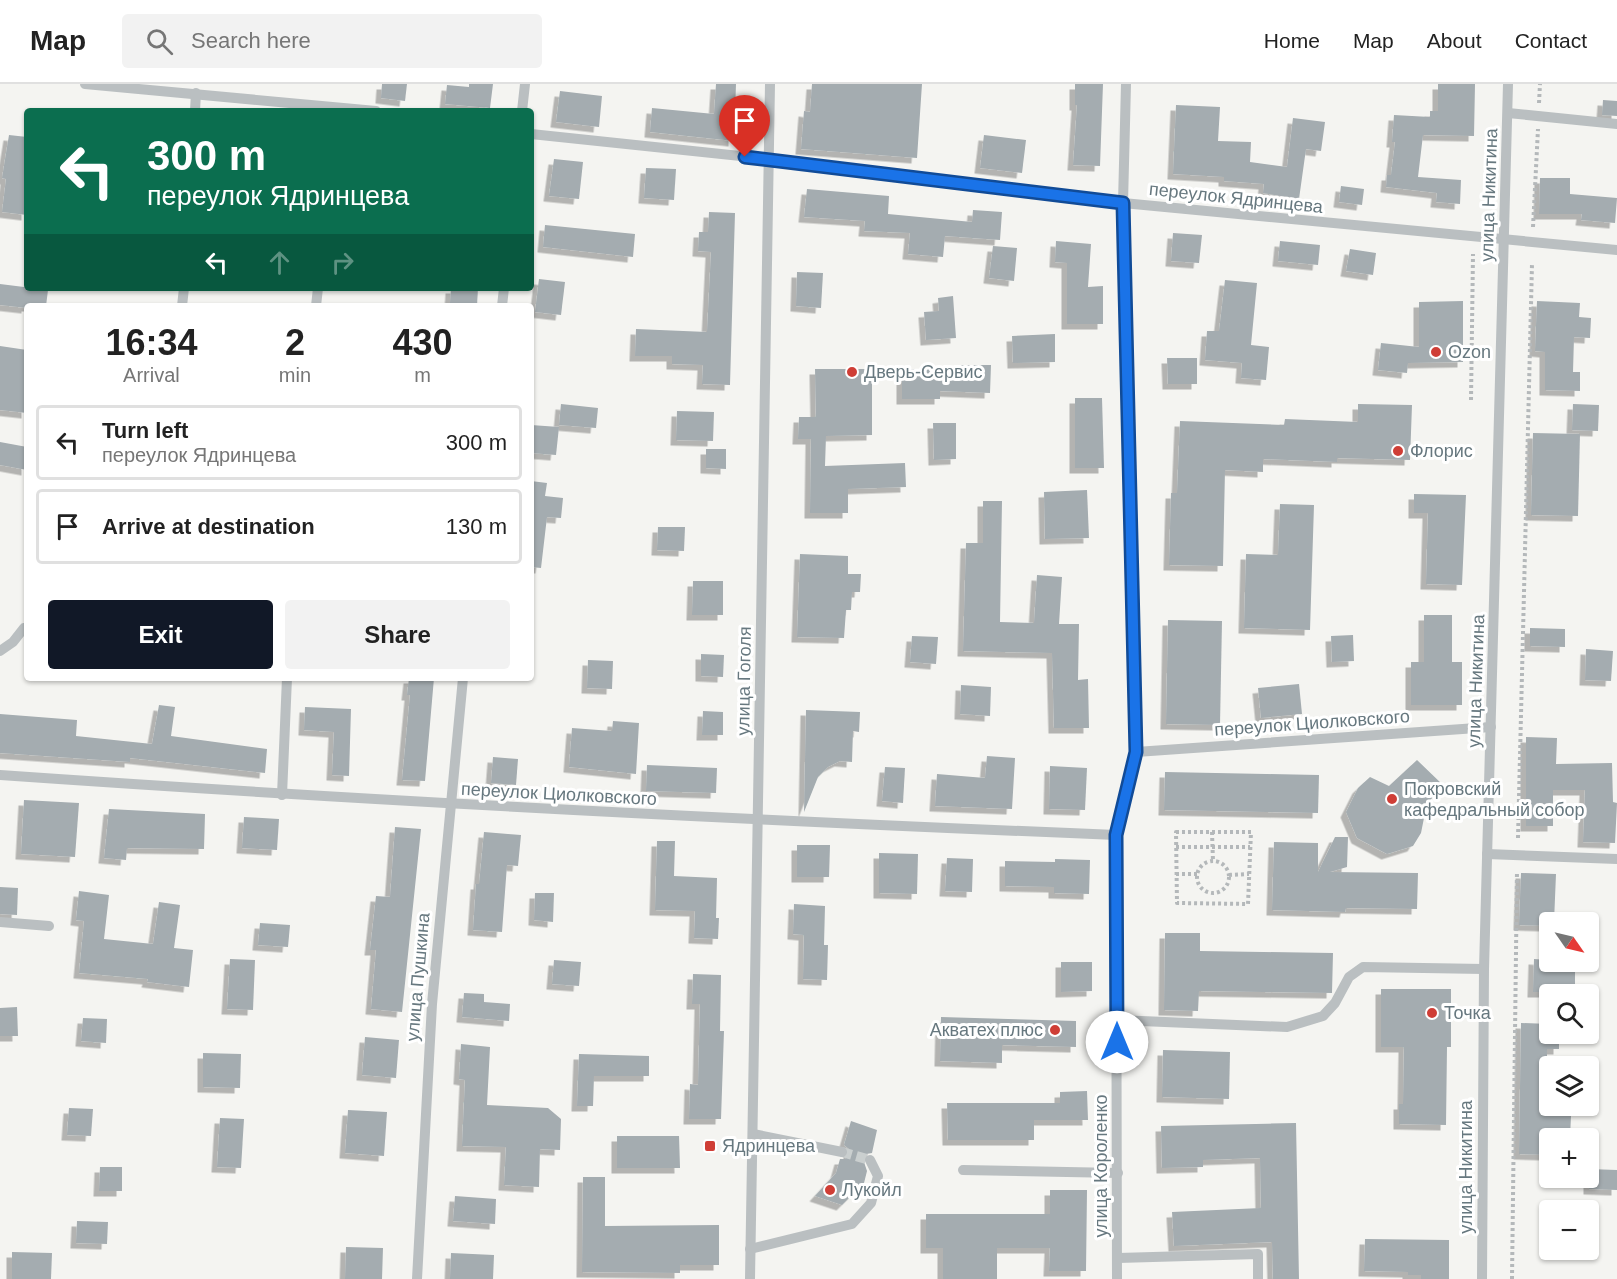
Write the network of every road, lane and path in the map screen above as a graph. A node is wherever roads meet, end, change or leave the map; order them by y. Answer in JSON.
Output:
{"nodes":[{"id":1,"x":85,"y":84,"type":"edge"},
{"id":2,"x":525,"y":84,"type":"edge"},
{"id":3,"x":770,"y":84,"type":"edge"},
{"id":4,"x":1126,"y":84,"type":"edge"},
{"id":5,"x":1508,"y":84,"type":"edge"},
{"id":6,"x":1540,"y":84,"type":"edge"},
{"id":7,"x":144,"y":87,"type":"edge"},
{"id":8,"x":196,"y":93,"type":"junction"},
{"id":9,"x":195,"y":108,"type":"edge"},
{"id":10,"x":331,"y":108,"type":"edge"},
{"id":11,"x":522,"y":108,"type":"edge"},
{"id":12,"x":1508,"y":113,"type":"junction"},
{"id":13,"x":1538,"y":116,"type":"junction"},
{"id":14,"x":1617,"y":124,"type":"edge"},
{"id":15,"x":534,"y":134,"type":"edge"},
{"id":16,"x":769,"y":159,"type":"junction"},
{"id":17,"x":1123,"y":203,"type":"junction"},
{"id":18,"x":1533,"y":227,"type":"dead end"},
{"id":19,"x":1504,"y":240,"type":"junction"},
{"id":20,"x":1617,"y":250,"type":"edge"},
{"id":21,"x":1473,"y":254,"type":"dead end"},
{"id":22,"x":1532,"y":264,"type":"dead end"},
{"id":23,"x":1470,"y":400,"type":"dead end"},
{"id":24,"x":24,"y":628,"type":"dead end"},
{"id":25,"x":0,"y":651,"type":"edge"},
{"id":26,"x":287,"y":681,"type":"edge"},
{"id":27,"x":463,"y":681,"type":"edge"},
{"id":28,"x":1491,"y":727,"type":"junction"},
{"id":29,"x":1136,"y":752,"type":"junction"},
{"id":30,"x":0,"y":774,"type":"edge"},
{"id":31,"x":282,"y":795,"type":"junction"},
{"id":32,"x":450,"y":804,"type":"junction"},
{"id":33,"x":758,"y":821,"type":"junction"},
{"id":34,"x":1212,"y":831,"type":"junction"},
{"id":35,"x":1116,"y":835,"type":"junction"},
{"id":36,"x":1518,"y":838,"type":"dead end"},
{"id":37,"x":1176,"y":847,"type":"junction"},
{"id":38,"x":1212,"y":847,"type":"junction"},
{"id":39,"x":1250,"y":847,"type":"junction"},
{"id":40,"x":1487,"y":854,"type":"junction"},
{"id":41,"x":1617,"y":859,"type":"edge"},
{"id":42,"x":1213,"y":861,"type":"junction"},
{"id":43,"x":1517,"y":871,"type":"dead end"},
{"id":44,"x":1176,"y":874,"type":"junction"},
{"id":45,"x":1197,"y":874,"type":"junction"},
{"id":46,"x":1249,"y":874,"type":"junction"},
{"id":47,"x":1228,"y":875,"type":"junction"},
{"id":48,"x":1214,"y":892,"type":"junction"},
{"id":49,"x":1214,"y":904,"type":"junction"},
{"id":50,"x":0,"y":922,"type":"edge"},
{"id":51,"x":49,"y":926,"type":"dead end"},
{"id":52,"x":1484,"y":969,"type":"junction"},
{"id":53,"x":1117,"y":1020,"type":"junction"},
{"id":54,"x":753,"y":1134,"type":"junction"},
{"id":55,"x":842,"y":1152,"type":"tunnel mouth"},
{"id":56,"x":870,"y":1160,"type":"dead end"},
{"id":57,"x":963,"y":1170,"type":"dead end"},
{"id":58,"x":1118,"y":1173,"type":"junction"},
{"id":59,"x":750,"y":1249,"type":"junction"},
{"id":60,"x":1118,"y":1258,"type":"junction"},
{"id":61,"x":417,"y":1279,"type":"edge"},
{"id":62,"x":750,"y":1279,"type":"edge"},
{"id":63,"x":1118,"y":1279,"type":"edge"},
{"id":64,"x":1258,"y":1279,"type":"edge"},
{"id":65,"x":1482,"y":1279,"type":"edge"},
{"id":66,"x":1512,"y":1279,"type":"edge"}],
"edges":[{"from":1,"to":7,"type":"street"},
{"from":2,"to":11,"type":"street"},
{"from":3,"to":16,"type":"street","name":"улица Гоголя"},
{"from":4,"to":17,"type":"street","name":"улица Короленко"},
{"from":5,"to":12,"type":"street","name":"улица Никитина"},
{"from":6,"to":13,"type":"path"},
{"from":7,"to":8,"type":"street"},
{"from":8,"to":9,"type":"street"},
{"from":8,"to":10,"type":"street"},
{"from":12,"to":13,"type":"street"},
{"from":12,"to":19,"type":"street","name":"улица Никитина"},
{"from":13,"to":14,"type":"street"},
{"from":13,"to":18,"type":"path"},
{"from":15,"to":16,"type":"street","name":"переулок Ядринцева"},
{"from":16,"to":17,"type":"street","name":"переулок Ядринцева"},
{"from":16,"to":33,"type":"street","name":"улица Гоголя"},
{"from":17,"to":19,"type":"street","name":"переулок Ядринцева"},
{"from":17,"to":29,"type":"street","name":"улица Короленко"},
{"from":19,"to":20,"type":"street","name":"переулок Ядринцева"},
{"from":19,"to":28,"type":"street","name":"улица Никитина"},
{"from":21,"to":23,"type":"path"},
{"from":22,"to":36,"type":"path"},
{"from":24,"to":25,"type":"street"},
{"from":26,"to":31,"type":"street"},
{"from":27,"to":32,"type":"street","name":"улица Пушкина"},
{"from":28,"to":29,"type":"street","name":"переулок Циолковского"},
{"from":28,"to":40,"type":"street","name":"улица Никитина"},
{"from":29,"to":35,"type":"street","name":"улица Короленко"},
{"from":30,"to":31,"type":"street","name":"переулок Циолковского"},
{"from":31,"to":32,"type":"street","name":"переулок Циолковского"},
{"from":32,"to":33,"type":"street","name":"переулок Циолковского"},
{"from":32,"to":61,"type":"street","name":"улица Пушкина"},
{"from":33,"to":35,"type":"street","name":"переулок Циолковского"},
{"from":33,"to":54,"type":"street","name":"улица Гоголя"},
{"from":34,"to":37,"type":"path"},
{"from":34,"to":38,"type":"path"},
{"from":34,"to":39,"type":"path"},
{"from":35,"to":53,"type":"street","name":"улица Короленко"},
{"from":37,"to":38,"type":"path"},
{"from":37,"to":44,"type":"path"},
{"from":38,"to":39,"type":"path"},
{"from":38,"to":42,"type":"path"},
{"from":39,"to":46,"type":"path"},
{"from":40,"to":41,"type":"street"},
{"from":40,"to":52,"type":"street","name":"улица Никитина"},
{"from":42,"to":45,"type":"path"},
{"from":42,"to":47,"type":"path"},
{"from":43,"to":66,"type":"path"},
{"from":44,"to":45,"type":"path"},
{"from":44,"to":49,"type":"path"},
{"from":45,"to":48,"type":"path"},
{"from":46,"to":47,"type":"path"},
{"from":46,"to":49,"type":"path"},
{"from":47,"to":48,"type":"path"},
{"from":48,"to":49,"type":"path"},
{"from":50,"to":51,"type":"street"},
{"from":52,"to":53,"type":"street"},
{"from":52,"to":65,"type":"street","name":"улица Никитина"},
{"from":53,"to":58,"type":"street","name":"улица Короленко"},
{"from":54,"to":55,"type":"street"},
{"from":54,"to":59,"type":"street","name":"улица Гоголя"},
{"from":56,"to":59,"type":"street"},
{"from":57,"to":58,"type":"street"},
{"from":58,"to":60,"type":"street","name":"улица Короленко"},
{"from":59,"to":62,"type":"street","name":"улица Гоголя"},
{"from":60,"to":63,"type":"street","name":"улица Короленко"},
{"from":60,"to":64,"type":"street"}]}
